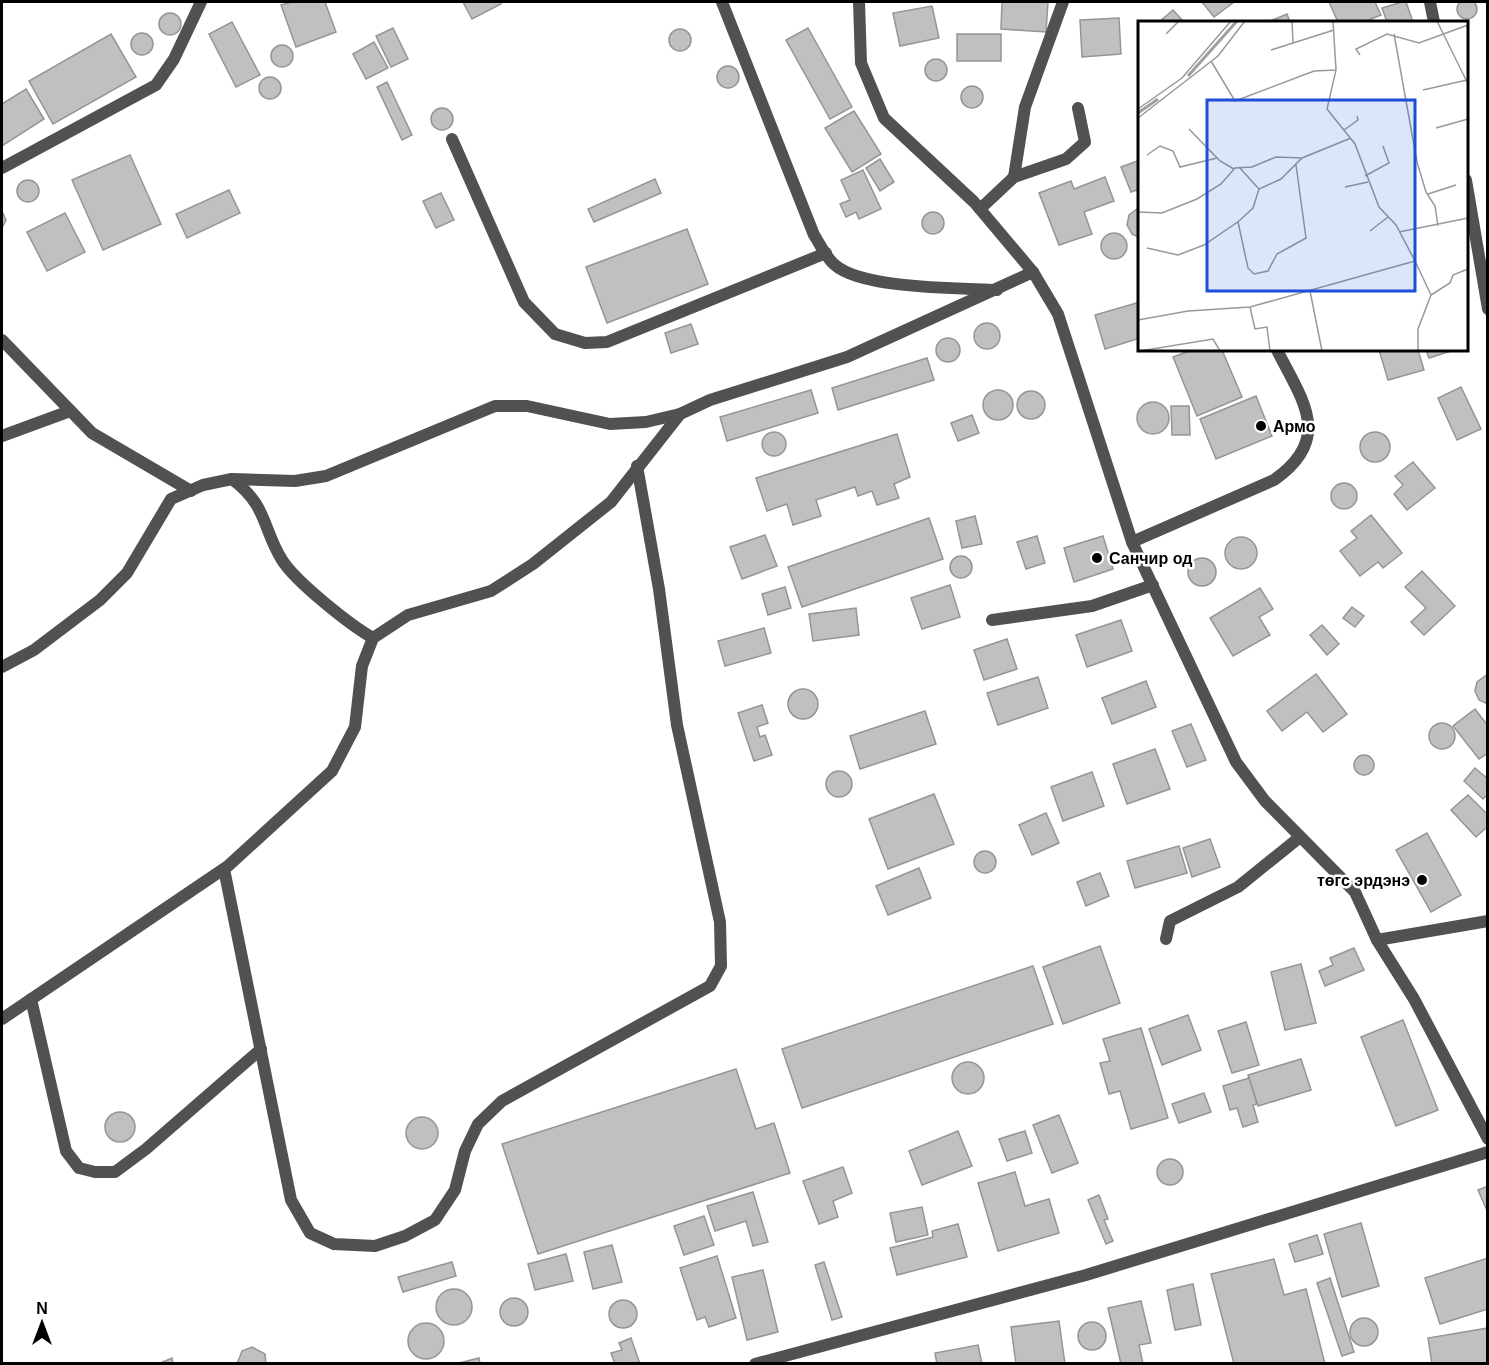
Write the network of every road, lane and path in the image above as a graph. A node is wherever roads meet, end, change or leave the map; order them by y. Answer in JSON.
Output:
{"nodes":[{"id":1,"x":201,"y":2,"type":"edge"},
{"id":2,"x":722,"y":2,"type":"edge"},
{"id":3,"x":859,"y":2,"type":"edge"},
{"id":4,"x":1063,"y":2,"type":"edge"},
{"id":5,"x":1430,"y":2,"type":"edge"},
{"id":6,"x":1434,"y":21,"type":"edge"},
{"id":7,"x":1078,"y":108,"type":"dead end"},
{"id":8,"x":452,"y":139,"type":"dead end"},
{"id":9,"x":2,"y":168,"type":"edge"},
{"id":10,"x":1014,"y":177,"type":"junction"},
{"id":11,"x":1468,"y":186,"type":"edge"},
{"id":12,"x":980,"y":209,"type":"junction"},
{"id":13,"x":826,"y":253,"type":"junction"},
{"id":14,"x":1033,"y":272,"type":"junction"},
{"id":15,"x":998,"y":290,"type":"junction"},
{"id":16,"x":1488,"y":309,"type":"edge"},
{"id":17,"x":2,"y":340,"type":"edge"},
{"id":18,"x":1277,"y":351,"type":"edge"},
{"id":19,"x":70,"y":411,"type":"junction"},
{"id":20,"x":680,"y":414,"type":"junction"},
{"id":21,"x":2,"y":436,"type":"edge"},
{"id":22,"x":638,"y":466,"type":"junction"},
{"id":23,"x":232,"y":480,"type":"junction"},
{"id":24,"x":191,"y":490,"type":"junction"},
{"id":25,"x":1132,"y":542,"type":"junction"},
{"id":26,"x":1153,"y":585,"type":"junction"},
{"id":27,"x":992,"y":620,"type":"dead end"},
{"id":28,"x":373,"y":638,"type":"junction"},
{"id":29,"x":2,"y":667,"type":"edge"},
{"id":30,"x":1300,"y":837,"type":"junction"},
{"id":31,"x":224,"y":869,"type":"junction"},
{"id":32,"x":1488,"y":921,"type":"edge"},
{"id":33,"x":1166,"y":939,"type":"dead end"},
{"id":34,"x":1377,"y":940,"type":"junction"},
{"id":35,"x":30,"y":999,"type":"junction"},
{"id":36,"x":2,"y":1019,"type":"edge"},
{"id":37,"x":261,"y":1049,"type":"junction"},
{"id":38,"x":1488,"y":1139,"type":"edge"},
{"id":39,"x":1488,"y":1152,"type":"edge"},
{"id":40,"x":755,"y":1364,"type":"edge"}],
"edges":[{"from":1,"to":9,"type":"street"},
{"from":2,"to":13,"type":"street"},
{"from":3,"to":12,"type":"street"},
{"from":4,"to":10,"type":"street"},
{"from":5,"to":6,"type":"street"},
{"from":7,"to":10,"type":"street"},
{"from":8,"to":13,"type":"street"},
{"from":10,"to":12,"type":"street"},
{"from":11,"to":16,"type":"street"},
{"from":12,"to":14,"type":"street"},
{"from":13,"to":15,"type":"street"},
{"from":14,"to":15,"type":"street"},
{"from":14,"to":25,"type":"street"},
{"from":15,"to":20,"type":"street"},
{"from":17,"to":19,"type":"street"},
{"from":18,"to":25,"type":"street"},
{"from":19,"to":21,"type":"street"},
{"from":19,"to":24,"type":"street"},
{"from":20,"to":22,"type":"street"},
{"from":20,"to":23,"type":"street"},
{"from":22,"to":28,"type":"street"},
{"from":22,"to":37,"type":"street"},
{"from":23,"to":24,"type":"street"},
{"from":23,"to":28,"type":"street"},
{"from":24,"to":29,"type":"street"},
{"from":25,"to":26,"type":"street"},
{"from":26,"to":27,"type":"street"},
{"from":26,"to":30,"type":"street"},
{"from":28,"to":31,"type":"street"},
{"from":30,"to":33,"type":"street"},
{"from":30,"to":34,"type":"street"},
{"from":31,"to":35,"type":"street"},
{"from":31,"to":37,"type":"street"},
{"from":32,"to":34,"type":"street"},
{"from":34,"to":38,"type":"street"},
{"from":35,"to":36,"type":"street"},
{"from":35,"to":37,"type":"street"},
{"from":39,"to":40,"type":"street"}]}
